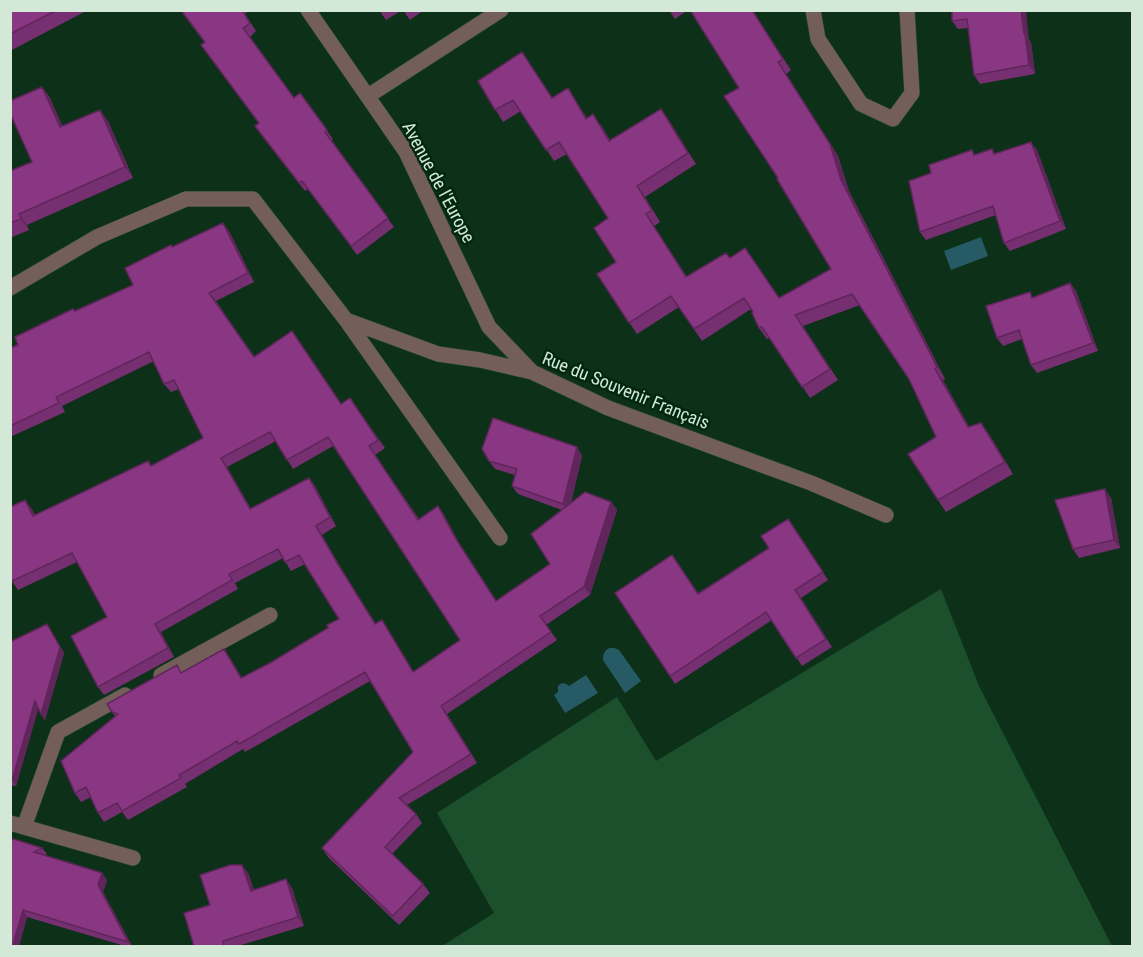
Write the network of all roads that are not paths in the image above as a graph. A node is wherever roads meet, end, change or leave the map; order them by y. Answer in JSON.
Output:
{"nodes":[{"id":1,"x":308,"y":10,"type":"edge"},
{"id":2,"x":501,"y":10,"type":"edge"},
{"id":3,"x":813,"y":10,"type":"edge"},
{"id":4,"x":907,"y":10,"type":"edge"},
{"id":5,"x":368,"y":96,"type":"junction"},
{"id":6,"x":10,"y":288,"type":"edge"},
{"id":7,"x":346,"y":320,"type":"junction"},
{"id":8,"x":532,"y":372,"type":"junction"},
{"id":9,"x":886,"y":515,"type":"dead end"},
{"id":10,"x":500,"y":538,"type":"dead end"},
{"id":11,"x":270,"y":615,"type":"dead end"},
{"id":12,"x":17,"y":825,"type":"edge"},
{"id":13,"x":133,"y":858,"type":"dead end"}],
"edges":[{"from":1,"to":5,"type":"street","name":"Avenue de l'Europe"},
{"from":2,"to":5,"type":"street"},
{"from":3,"to":4,"type":"street"},
{"from":5,"to":8,"type":"street","name":"Avenue de l'Europe"},
{"from":6,"to":7,"type":"street"},
{"from":7,"to":8,"type":"street","name":"Rue du Souvenir Français"},
{"from":7,"to":10,"type":"street"},
{"from":8,"to":9,"type":"street","name":"Rue du Souvenir Français"},
{"from":11,"to":12,"type":"street"},
{"from":12,"to":13,"type":"street"}]}
